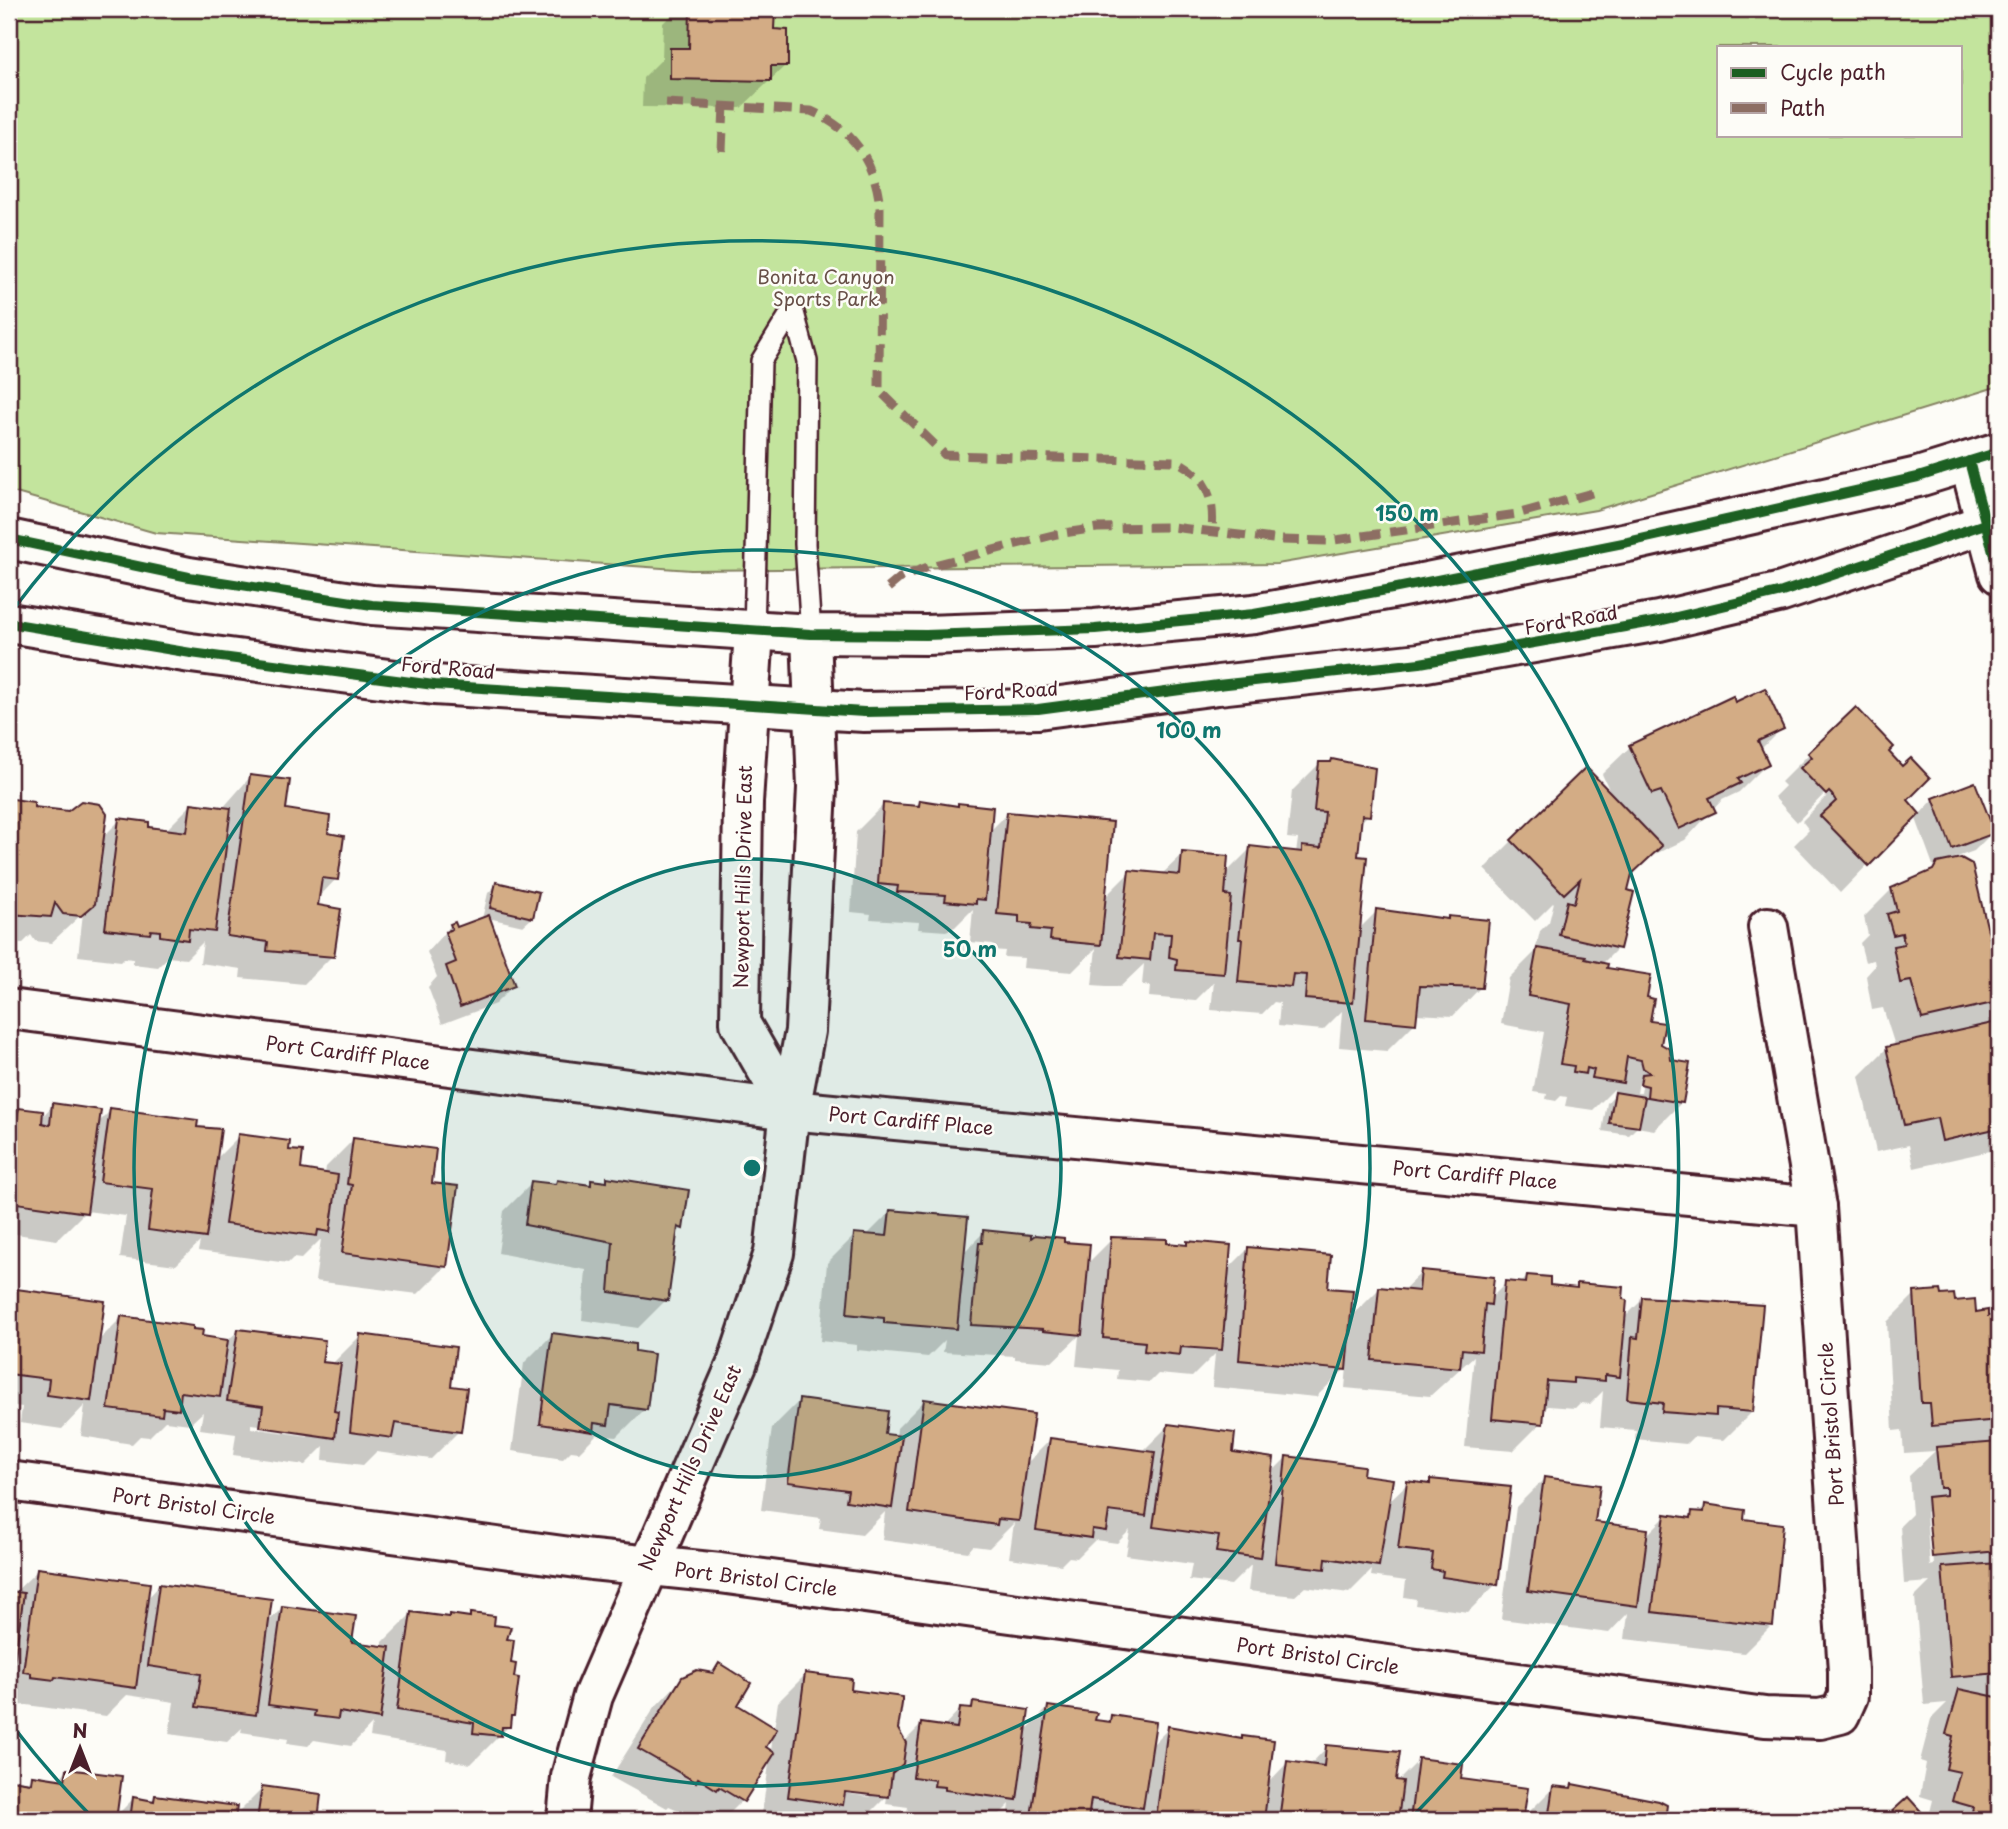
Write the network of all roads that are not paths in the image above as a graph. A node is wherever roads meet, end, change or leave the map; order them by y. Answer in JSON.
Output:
{"nodes":[{"id":1,"x":1984,"y":457,"type":"edge"},
{"id":2,"x":1993,"y":521,"type":"edge"},
{"id":3,"x":9,"y":538,"type":"edge"},
{"id":4,"x":1999,"y":574,"type":"edge"},
{"id":5,"x":9,"y":623,"type":"edge"},
{"id":6,"x":754,"y":631,"type":"junction"},
{"id":7,"x":811,"y":634,"type":"junction"},
{"id":8,"x":749,"y":707,"type":"junction"},
{"id":9,"x":813,"y":710,"type":"junction"},
{"id":10,"x":1768,"y":927,"type":"dead end"},
{"id":11,"x":9,"y":1009,"type":"edge"},
{"id":12,"x":790,"y":1110,"type":"junction"},
{"id":13,"x":1816,"y":1207,"type":"junction"},
{"id":14,"x":9,"y":1480,"type":"edge"},
{"id":15,"x":647,"y":1566,"type":"junction"},
{"id":16,"x":567,"y":1820,"type":"edge"}],
"edges":[{"from":1,"to":2,"type":"street"},
{"from":1,"to":7,"type":"street"},
{"from":2,"to":4,"type":"street"},
{"from":2,"to":9,"type":"street","name":"Ford Road"},
{"from":3,"to":6,"type":"street"},
{"from":5,"to":8,"type":"street","name":"Ford Road"},
{"from":6,"to":7,"type":"street"},
{"from":6,"to":7,"type":"lane"},
{"from":6,"to":8,"type":"street","name":"Newport Hills Drive East"},
{"from":7,"to":9,"type":"street","name":"Newport Hills Drive East"},
{"from":8,"to":9,"type":"street","name":"Ford Road"},
{"from":8,"to":12,"type":"street","name":"Newport Hills Drive East"},
{"from":9,"to":12,"type":"street","name":"Newport Hills Drive East"},
{"from":10,"to":13,"type":"street","name":"Port Bristol Circle"},
{"from":11,"to":12,"type":"street","name":"Port Cardiff Place"},
{"from":12,"to":13,"type":"street","name":"Port Cardiff Place"},
{"from":12,"to":15,"type":"street","name":"Newport Hills Drive East"},
{"from":13,"to":15,"type":"street","name":"Port Bristol Circle"},
{"from":14,"to":15,"type":"street","name":"Port Bristol Circle"},
{"from":15,"to":16,"type":"street","name":"Newport Hills Drive East"}]}
